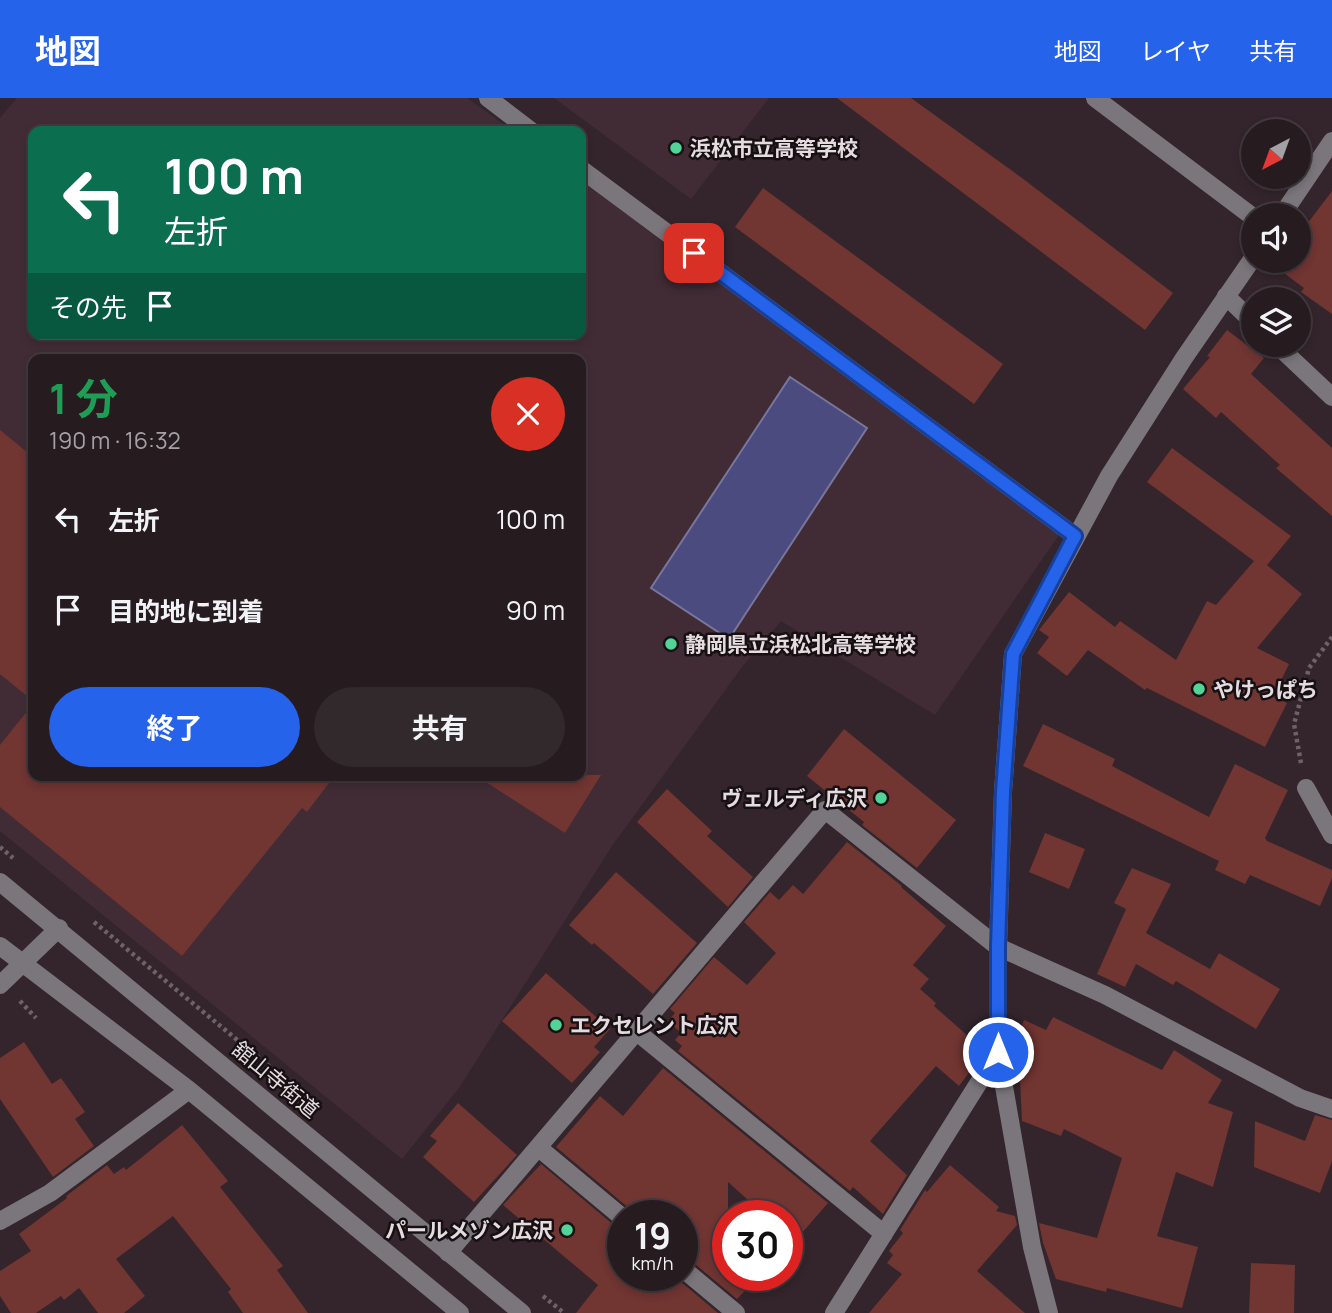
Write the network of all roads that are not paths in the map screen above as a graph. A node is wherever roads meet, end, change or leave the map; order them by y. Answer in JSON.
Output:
{"nodes":[{"id":1,"x":488,"y":98,"type":"edge"},
{"id":2,"x":1095,"y":98,"type":"edge"},
{"id":3,"x":524,"y":126,"type":"edge"},
{"id":4,"x":1332,"y":141,"type":"edge"},
{"id":5,"x":586,"y":173,"type":"edge"},
{"id":6,"x":1290,"y":203,"type":"edge"},
{"id":7,"x":1241,"y":208,"type":"edge"},
{"id":8,"x":1242,"y":273,"type":"edge"},
{"id":9,"x":1226,"y":296,"type":"junction"},
{"id":10,"x":1241,"y":310,"type":"edge"},
{"id":11,"x":1290,"y":357,"type":"edge"},
{"id":12,"x":1332,"y":397,"type":"edge"},
{"id":13,"x":1075,"y":536,"type":"junction"},
{"id":14,"x":1307,"y":788,"type":"road end"},
{"id":15,"x":1332,"y":835,"type":"edge"},
{"id":16,"x":0,"y":882,"type":"edge"},
{"id":17,"x":59,"y":928,"type":"junction"},
{"id":18,"x":0,"y":946,"type":"edge"},
{"id":19,"x":998,"y":947,"type":"junction"},
{"id":20,"x":23,"y":963,"type":"junction"},
{"id":21,"x":0,"y":985,"type":"edge"},
{"id":22,"x":638,"y":1032,"type":"junction"},
{"id":23,"x":998,"y":1052,"type":"junction"},
{"id":24,"x":189,"y":1090,"type":"junction"},
{"id":25,"x":1332,"y":1109,"type":"edge"},
{"id":26,"x":539,"y":1148,"type":"junction"},
{"id":27,"x":607,"y":1205,"type":"edge"},
{"id":28,"x":0,"y":1221,"type":"edge"},
{"id":29,"x":884,"y":1234,"type":"junction"},
{"id":30,"x":448,"y":1253,"type":"junction"},
{"id":31,"x":698,"y":1281,"type":"edge"},
{"id":32,"x":460,"y":1313,"type":"edge"},
{"id":33,"x":522,"y":1313,"type":"edge"},
{"id":34,"x":736,"y":1313,"type":"edge"},
{"id":35,"x":834,"y":1313,"type":"edge"},
{"id":36,"x":1049,"y":1313,"type":"edge"}],
"edges":[{"from":1,"to":3,"type":"street"},
{"from":2,"to":7,"type":"street"},
{"from":4,"to":6,"type":"street"},
{"from":5,"to":13,"type":"street"},
{"from":8,"to":9,"type":"street"},
{"from":9,"to":10,"type":"street"},
{"from":9,"to":13,"type":"street"},
{"from":11,"to":12,"type":"street"},
{"from":13,"to":19,"type":"street"},
{"from":14,"to":15,"type":"street"},
{"from":16,"to":17,"type":"street","name":"舘山寺街道"},
{"from":17,"to":20,"type":"street"},
{"from":17,"to":30,"type":"street","name":"舘山寺街道"},
{"from":18,"to":20,"type":"street"},
{"from":19,"to":22,"type":"street"},
{"from":19,"to":23,"type":"street"},
{"from":19,"to":25,"type":"street"},
{"from":20,"to":21,"type":"street"},
{"from":20,"to":24,"type":"street"},
{"from":22,"to":26,"type":"street"},
{"from":22,"to":29,"type":"street"},
{"from":23,"to":29,"type":"street"},
{"from":23,"to":36,"type":"street"},
{"from":24,"to":28,"type":"street"},
{"from":24,"to":32,"type":"street"},
{"from":26,"to":27,"type":"street"},
{"from":26,"to":30,"type":"street"},
{"from":29,"to":35,"type":"street"},
{"from":30,"to":33,"type":"street","name":"舘山寺街道"},
{"from":31,"to":34,"type":"street"}]}
